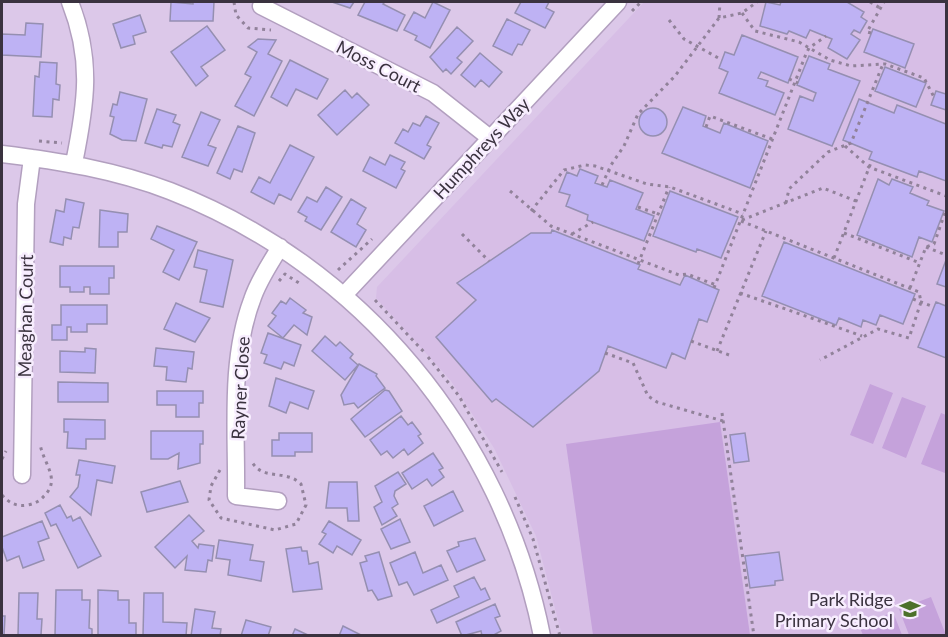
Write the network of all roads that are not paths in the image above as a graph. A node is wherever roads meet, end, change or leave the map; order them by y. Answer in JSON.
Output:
{"nodes":[{"id":1,"x":70,"y":2,"type":"edge"},
{"id":2,"x":618,"y":2,"type":"edge"},
{"id":3,"x":261,"y":6,"type":"dead end"},
{"id":4,"x":490,"y":138,"type":"junction"},
{"id":5,"x":2,"y":154,"type":"edge"},
{"id":6,"x":32,"y":158,"type":"junction"},
{"id":7,"x":74,"y":164,"type":"junction"},
{"id":8,"x":280,"y":247,"type":"junction"},
{"id":9,"x":344,"y":295,"type":"junction"},
{"id":10,"x":22,"y":475,"type":"dead end"},
{"id":11,"x":278,"y":501,"type":"dead end"},
{"id":12,"x":542,"y":636,"type":"edge"}],
"edges":[{"from":1,"to":7,"type":"street"},
{"from":2,"to":4,"type":"street","name":"Humphreys Way"},
{"from":3,"to":4,"type":"street","name":"Moss Court"},
{"from":4,"to":9,"type":"street","name":"Humphreys Way"},
{"from":5,"to":6,"type":"street"},
{"from":6,"to":7,"type":"street"},
{"from":6,"to":10,"type":"street","name":"Meaghan Court"},
{"from":7,"to":8,"type":"street"},
{"from":8,"to":9,"type":"street"},
{"from":8,"to":11,"type":"street","name":"Rayner Close"},
{"from":9,"to":12,"type":"street"}]}
